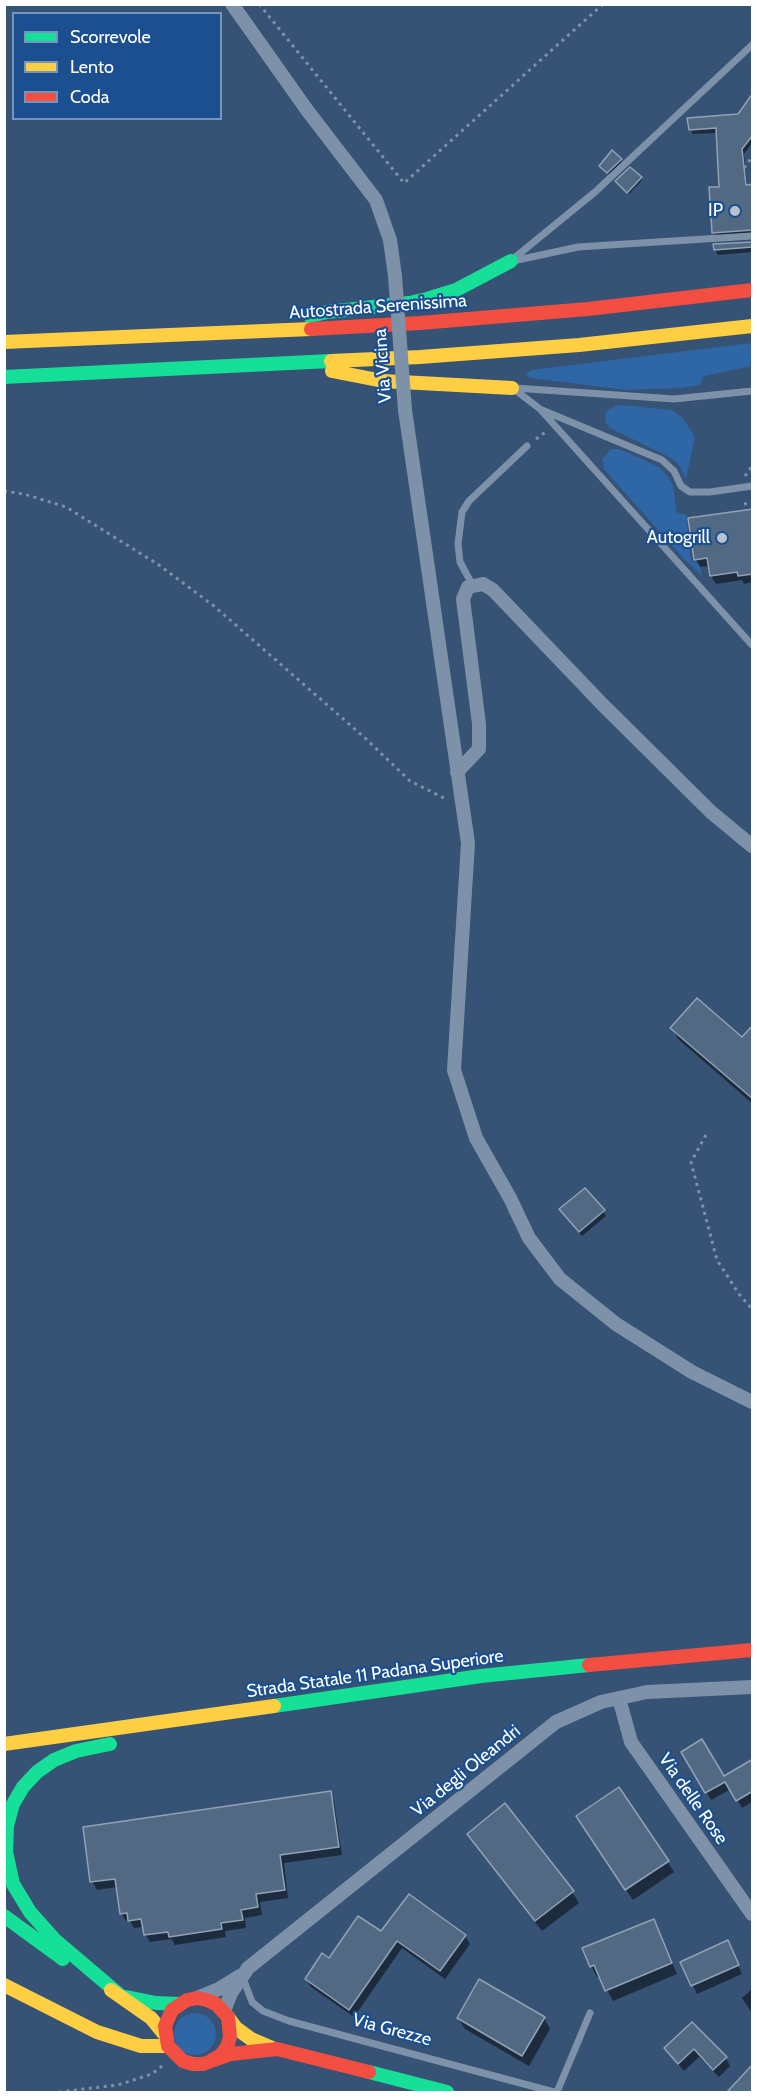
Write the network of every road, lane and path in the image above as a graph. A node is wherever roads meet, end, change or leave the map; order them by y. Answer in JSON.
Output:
{"nodes":[{"id":1,"x":232,"y":4,"type":"edge"},
{"id":2,"x":259,"y":4,"type":"edge"},
{"id":3,"x":603,"y":4,"type":"edge"},
{"id":4,"x":753,"y":45,"type":"edge"},
{"id":5,"x":753,"y":157,"type":"edge"},
{"id":6,"x":744,"y":168,"type":"dead end"},
{"id":7,"x":753,"y":236,"type":"edge"},
{"id":8,"x":511,"y":261,"type":"junction"},
{"id":9,"x":753,"y":290,"type":"edge"},
{"id":10,"x":753,"y":326,"type":"edge"},
{"id":11,"x":229,"y":334,"type":"junction"},
{"id":12,"x":4,"y":342,"type":"edge"},
{"id":13,"x":294,"y":364,"type":"junction"},
{"id":14,"x":4,"y":377,"type":"edge"},
{"id":15,"x":512,"y":388,"type":"junction"},
{"id":16,"x":753,"y":391,"type":"edge"},
{"id":17,"x":540,"y":409,"type":"junction"},
{"id":18,"x":554,"y":425,"type":"junction"},
{"id":19,"x":527,"y":446,"type":"joint"},
{"id":20,"x":753,"y":466,"type":"edge"},
{"id":21,"x":742,"y":479,"type":"dead end"},
{"id":22,"x":753,"y":486,"type":"edge"},
{"id":23,"x":4,"y":491,"type":"edge"},
{"id":24,"x":753,"y":503,"type":"edge"},
{"id":25,"x":744,"y":504,"type":"dead end"},
{"id":26,"x":473,"y":586,"type":"junction"},
{"id":27,"x":753,"y":645,"type":"edge"},
{"id":28,"x":457,"y":772,"type":"junction"},
{"id":29,"x":463,"y":808,"type":"junction"},
{"id":30,"x":753,"y":846,"type":"edge"},
{"id":31,"x":706,"y":1135,"type":"dead end"},
{"id":32,"x":753,"y":1309,"type":"edge"},
{"id":33,"x":753,"y":1402,"type":"edge"},
{"id":34,"x":753,"y":1650,"type":"edge"},
{"id":35,"x":753,"y":1687,"type":"edge"},
{"id":36,"x":326,"y":1698,"type":"junction"},
{"id":37,"x":619,"y":1698,"type":"junction"},
{"id":38,"x":71,"y":1719,"type":"dead end"},
{"id":39,"x":110,"y":1729,"type":"junction"},
{"id":40,"x":169,"y":1735,"type":"dead end"},
{"id":41,"x":124,"y":1742,"type":"dead end"},
{"id":42,"x":4,"y":1744,"type":"edge"},
{"id":43,"x":753,"y":1914,"type":"edge"},
{"id":44,"x":4,"y":1916,"type":"edge"},
{"id":45,"x":242,"y":1975,"type":"junction"},
{"id":46,"x":4,"y":1984,"type":"edge"},
{"id":47,"x":121,"y":1996,"type":"junction"},
{"id":48,"x":197,"y":1998,"type":"junction"},
{"id":49,"x":178,"y":2004,"type":"junction"},
{"id":50,"x":590,"y":2013,"type":"dead end"},
{"id":51,"x":226,"y":2014,"type":"junction"},
{"id":52,"x":169,"y":2045,"type":"junction"},
{"id":53,"x":276,"y":2049,"type":"junction"},
{"id":54,"x":212,"y":2061,"type":"junction"},
{"id":55,"x":58,"y":2092,"type":"edge"},
{"id":56,"x":447,"y":2092,"type":"edge"},
{"id":57,"x":555,"y":2092,"type":"edge"}],
"edges":[{"from":1,"to":28,"type":"street","name":"Via Vicina","bridge":true},
{"from":2,"to":3,"type":"path"},
{"from":4,"to":8,"type":"lane"},
{"from":5,"to":6,"type":"path"},
{"from":7,"to":8,"type":"lane"},
{"from":8,"to":11,"type":"main road"},
{"from":9,"to":11,"type":"main road","name":"Autostrada Serenissima"},
{"from":10,"to":13,"type":"main road"},
{"from":11,"to":12,"type":"main road","name":"Autostrada Serenissima"},
{"from":13,"to":14,"type":"main road"},
{"from":13,"to":15,"type":"main road"},
{"from":15,"to":16,"type":"lane"},
{"from":15,"to":17,"type":"lane"},
{"from":17,"to":18,"type":"lane"},
{"from":17,"to":22,"type":"lane"},
{"from":18,"to":19,"type":"path"},
{"from":18,"to":27,"type":"lane"},
{"from":19,"to":26,"type":"lane"},
{"from":20,"to":21,"type":"path"},
{"from":23,"to":29,"type":"path"},
{"from":24,"to":25,"type":"path"},
{"from":26,"to":28,"type":"street"},
{"from":26,"to":30,"type":"street"},
{"from":28,"to":29,"type":"street","name":"Via Vicina"},
{"from":29,"to":33,"type":"street","name":"Via Vicina"},
{"from":31,"to":32,"type":"path"},
{"from":34,"to":36,"type":"main road","name":"Strada Statale 11 Padana Superiore"},
{"from":35,"to":37,"type":"street","name":"Via degli Oleandri"},
{"from":36,"to":39,"type":"main road","name":"Strada Statale 11 Padana Superiore"},
{"from":36,"to":40,"type":"main road"},
{"from":37,"to":43,"type":"street","name":"Via delle Rose"},
{"from":37,"to":45,"type":"street","name":"Via degli Oleandri"},
{"from":38,"to":39,"type":"main road"},
{"from":39,"to":42,"type":"main road","name":"Strada Statale 11 Padana Superiore"},
{"from":41,"to":47,"type":"main road"},
{"from":44,"to":47,"type":"main road"},
{"from":45,"to":48,"type":"street"},
{"from":45,"to":51,"type":"street"},
{"from":45,"to":57,"type":"lane","name":"Via Grezze"},
{"from":46,"to":52,"type":"main road"},
{"from":47,"to":49,"type":"main road"},
{"from":47,"to":52,"type":"main road"},
{"from":48,"to":49,"type":"main road"},
{"from":48,"to":51,"type":"main road"},
{"from":49,"to":52,"type":"main road"},
{"from":50,"to":57,"type":"lane","name":"Via Grezze"},
{"from":51,"to":53,"type":"main road"},
{"from":51,"to":54,"type":"main road"},
{"from":52,"to":54,"type":"main road"},
{"from":52,"to":55,"type":"path"},
{"from":53,"to":54,"type":"main road"},
{"from":53,"to":56,"type":"main road"}]}
